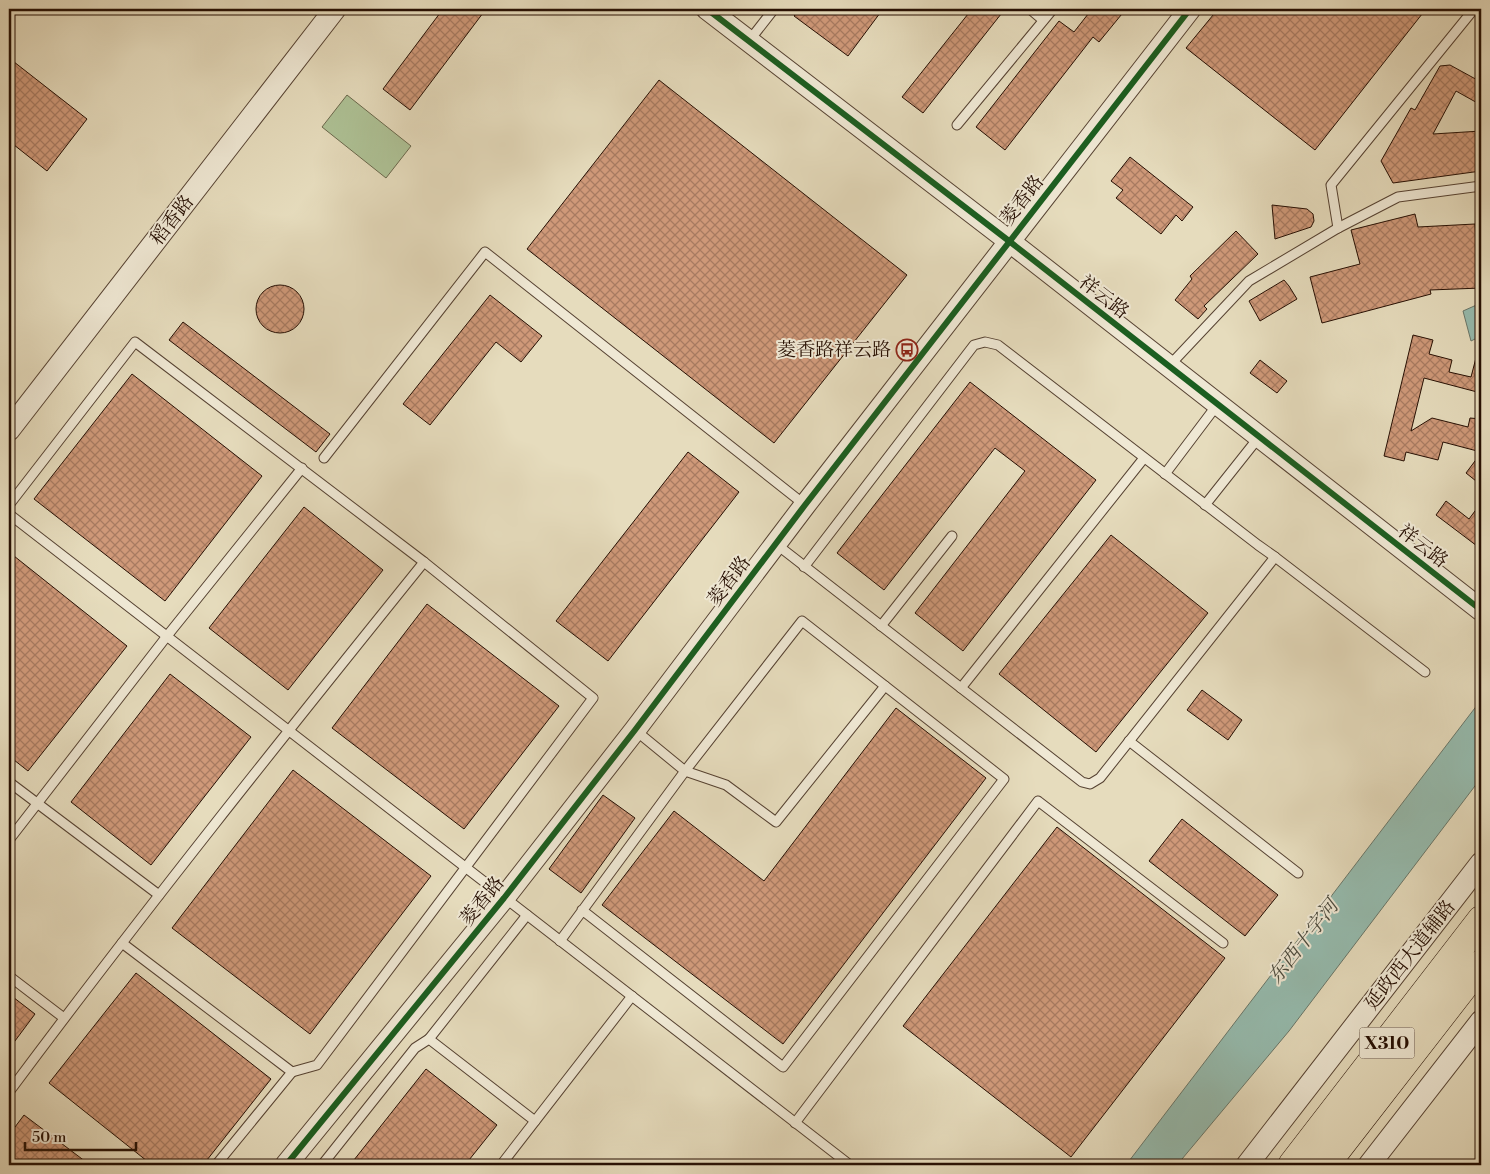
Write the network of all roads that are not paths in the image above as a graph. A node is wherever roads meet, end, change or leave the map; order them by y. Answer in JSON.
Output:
{"nodes":[{"id":1,"x":335,"y":9,"type":"edge"},
{"id":2,"x":707,"y":9,"type":"edge"},
{"id":3,"x":774,"y":9,"type":"edge"},
{"id":4,"x":1030,"y":9,"type":"edge"},
{"id":5,"x":1053,"y":9,"type":"edge"},
{"id":6,"x":1190,"y":9,"type":"edge"},
{"id":7,"x":1474,"y":9,"type":"edge"},
{"id":8,"x":1043,"y":20,"type":"junction"},
{"id":9,"x":748,"y":41,"type":"junction"},
{"id":10,"x":957,"y":125,"type":"dead end"},
{"id":11,"x":1481,"y":186,"type":"edge"},
{"id":12,"x":1338,"y":228,"type":"junction"},
{"id":13,"x":1009,"y":241,"type":"junction"},
{"id":14,"x":1169,"y":366,"type":"junction"},
{"id":15,"x":1217,"y":405,"type":"junction"},
{"id":16,"x":9,"y":430,"type":"edge"},
{"id":17,"x":1259,"y":437,"type":"junction"},
{"id":18,"x":324,"y":458,"type":"dead end"},
{"id":19,"x":1144,"y":458,"type":"junction"},
{"id":20,"x":302,"y":468,"type":"junction"},
{"id":21,"x":1165,"y":474,"type":"junction"},
{"id":22,"x":9,"y":505,"type":"edge"},
{"id":23,"x":805,"y":505,"type":"junction"},
{"id":24,"x":1205,"y":505,"type":"junction"},
{"id":25,"x":9,"y":514,"type":"edge"},
{"id":26,"x":952,"y":536,"type":"dead end"},
{"id":27,"x":776,"y":544,"type":"junction"},
{"id":28,"x":1275,"y":557,"type":"junction"},
{"id":29,"x":424,"y":562,"type":"junction"},
{"id":30,"x":804,"y":567,"type":"junction"},
{"id":31,"x":1481,"y":610,"type":"edge"},
{"id":32,"x":881,"y":626,"type":"junction"},
{"id":33,"x":167,"y":636,"type":"junction"},
{"id":34,"x":1425,"y":672,"type":"dead end"},
{"id":35,"x":885,"y":686,"type":"junction"},
{"id":36,"x":961,"y":688,"type":"junction"},
{"id":37,"x":288,"y":730,"type":"junction"},
{"id":38,"x":635,"y":730,"type":"junction"},
{"id":39,"x":1129,"y":741,"type":"junction"},
{"id":40,"x":685,"y":771,"type":"junction"},
{"id":41,"x":9,"y":782,"type":"edge"},
{"id":42,"x":37,"y":804,"type":"junction"},
{"id":43,"x":9,"y":840,"type":"edge"},
{"id":44,"x":1481,"y":863,"type":"edge"},
{"id":45,"x":466,"y":868,"type":"junction"},
{"id":46,"x":1298,"y":873,"type":"dead end"},
{"id":47,"x":159,"y":895,"type":"junction"},
{"id":48,"x":504,"y":898,"type":"junction"},
{"id":49,"x":582,"y":910,"type":"junction"},
{"id":50,"x":526,"y":915,"type":"junction"},
{"id":51,"x":1479,"y":919,"type":"edge"},
{"id":52,"x":560,"y":941,"type":"junction"},
{"id":53,"x":122,"y":943,"type":"junction"},
{"id":54,"x":1223,"y":943,"type":"dead end"},
{"id":55,"x":1481,"y":964,"type":"edge"},
{"id":56,"x":9,"y":976,"type":"edge"},
{"id":57,"x":632,"y":996,"type":"junction"},
{"id":58,"x":64,"y":1018,"type":"junction"},
{"id":59,"x":1481,"y":1020,"type":"edge"},
{"id":60,"x":429,"y":1039,"type":"junction"},
{"id":61,"x":292,"y":1072,"type":"junction"},
{"id":62,"x":9,"y":1092,"type":"edge"},
{"id":63,"x":535,"y":1121,"type":"junction"},
{"id":64,"x":795,"y":1122,"type":"junction"},
{"id":65,"x":216,"y":1165,"type":"edge"},
{"id":66,"x":286,"y":1165,"type":"edge"},
{"id":67,"x":322,"y":1165,"type":"edge"},
{"id":68,"x":501,"y":1165,"type":"edge"},
{"id":69,"x":850,"y":1165,"type":"edge"},
{"id":70,"x":1247,"y":1165,"type":"edge"},
{"id":71,"x":1292,"y":1165,"type":"edge"},
{"id":72,"x":1325,"y":1165,"type":"edge"},
{"id":73,"x":1369,"y":1165,"type":"edge"}],
"edges":[{"from":1,"to":16,"type":"street","name":"稻香路"},
{"from":2,"to":9,"type":"street","name":"祥云路"},
{"from":3,"to":9,"type":"lane"},
{"from":4,"to":8,"type":"lane"},
{"from":5,"to":8,"type":"lane"},
{"from":6,"to":13,"type":"street","name":"菱香路"},
{"from":7,"to":12,"type":"lane"},
{"from":8,"to":10,"type":"lane"},
{"from":9,"to":13,"type":"street","name":"祥云路"},
{"from":11,"to":12,"type":"lane"},
{"from":12,"to":14,"type":"lane"},
{"from":13,"to":14,"type":"street","name":"祥云路"},
{"from":13,"to":23,"type":"street","name":"菱香路"},
{"from":14,"to":15,"type":"street","name":"祥云路"},
{"from":15,"to":17,"type":"street","name":"祥云路"},
{"from":15,"to":21,"type":"lane"},
{"from":17,"to":24,"type":"lane"},
{"from":17,"to":31,"type":"street","name":"祥云路"},
{"from":18,"to":23,"type":"lane"},
{"from":19,"to":21,"type":"lane"},
{"from":19,"to":30,"type":"lane"},
{"from":19,"to":36,"type":"lane"},
{"from":20,"to":22,"type":"lane"},
{"from":20,"to":29,"type":"lane"},
{"from":20,"to":33,"type":"lane"},
{"from":21,"to":24,"type":"lane"},
{"from":23,"to":27,"type":"street","name":"菱香路"},
{"from":24,"to":28,"type":"lane"},
{"from":25,"to":33,"type":"lane"},
{"from":26,"to":32,"type":"lane"},
{"from":27,"to":30,"type":"lane"},
{"from":27,"to":38,"type":"street","name":"菱香路"},
{"from":28,"to":34,"type":"lane"},
{"from":28,"to":39,"type":"lane"},
{"from":29,"to":37,"type":"lane"},
{"from":29,"to":45,"type":"lane"},
{"from":30,"to":32,"type":"lane"},
{"from":32,"to":36,"type":"lane"},
{"from":33,"to":37,"type":"lane"},
{"from":33,"to":42,"type":"lane"},
{"from":35,"to":40,"type":"lane"},
{"from":35,"to":40,"type":"lane"},
{"from":35,"to":49,"type":"lane"},
{"from":36,"to":39,"type":"lane"},
{"from":37,"to":45,"type":"lane"},
{"from":37,"to":47,"type":"lane"},
{"from":38,"to":40,"type":"lane"},
{"from":38,"to":48,"type":"street","name":"菱香路"},
{"from":39,"to":46,"type":"lane"},
{"from":40,"to":49,"type":"lane"},
{"from":41,"to":42,"type":"lane"},
{"from":42,"to":43,"type":"lane"},
{"from":42,"to":47,"type":"lane"},
{"from":44,"to":70,"type":"street","name":"延政西大道辅路"},
{"from":45,"to":48,"type":"lane"},
{"from":45,"to":61,"type":"lane"},
{"from":47,"to":53,"type":"lane"},
{"from":48,"to":50,"type":"lane"},
{"from":48,"to":66,"type":"street","name":"菱香路"},
{"from":49,"to":52,"type":"lane"},
{"from":50,"to":52,"type":"lane"},
{"from":50,"to":60,"type":"lane"},
{"from":51,"to":71,"type":"main road","number":"X310"},
{"from":52,"to":57,"type":"lane"},
{"from":53,"to":58,"type":"lane"},
{"from":53,"to":61,"type":"lane"},
{"from":54,"to":64,"type":"lane"},
{"from":55,"to":72,"type":"main road","number":"X310"},
{"from":56,"to":58,"type":"lane"},
{"from":57,"to":63,"type":"lane"},
{"from":57,"to":64,"type":"lane"},
{"from":58,"to":62,"type":"lane"},
{"from":59,"to":73,"type":"street"},
{"from":60,"to":63,"type":"lane"},
{"from":60,"to":67,"type":"lane"},
{"from":61,"to":65,"type":"lane"},
{"from":63,"to":68,"type":"lane"},
{"from":64,"to":69,"type":"lane"}]}
